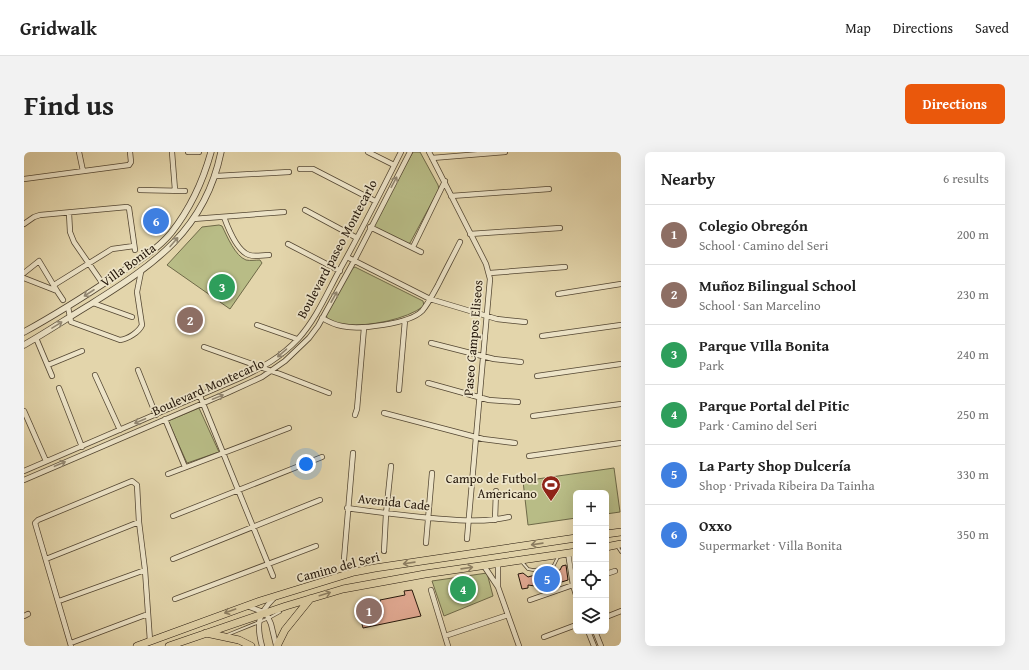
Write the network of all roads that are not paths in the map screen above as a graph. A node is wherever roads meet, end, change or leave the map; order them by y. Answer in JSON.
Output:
{"nodes":[{"id":1,"x":79,"y":152,"type":"edge"},
{"id":2,"x":130,"y":152,"type":"edge"},
{"id":3,"x":172,"y":152,"type":"edge"},
{"id":4,"x":188,"y":152,"type":"edge"},
{"id":5,"x":199,"y":152,"type":"edge"},
{"id":6,"x":212,"y":152,"type":"edge"},
{"id":7,"x":221,"y":152,"type":"edge"},
{"id":8,"x":368,"y":152,"type":"edge"},
{"id":9,"x":401,"y":152,"type":"edge"},
{"id":10,"x":410,"y":152,"type":"edge"},
{"id":11,"x":429,"y":152,"type":"edge"},
{"id":12,"x":505,"y":152,"type":"edge"},
{"id":13,"x":432,"y":158,"type":"junction"},
{"id":14,"x":394,"y":165,"type":"junction"},
{"id":15,"x":300,"y":169,"type":"dead end"},
{"id":16,"x":83,"y":171,"type":"junction"},
{"id":17,"x":289,"y":172,"type":"dead end"},
{"id":18,"x":216,"y":176,"type":"junction"},
{"id":19,"x":24,"y":179,"type":"edge"},
{"id":20,"x":445,"y":182,"type":"junction"},
{"id":21,"x":549,"y":189,"type":"dead end"},
{"id":22,"x":140,"y":190,"type":"dead end"},
{"id":23,"x":175,"y":190,"type":"junction"},
{"id":24,"x":185,"y":191,"type":"dead end"},
{"id":25,"x":195,"y":196,"type":"junction"},
{"id":26,"x":451,"y":196,"type":"junction"},
{"id":27,"x":375,"y":201,"type":"junction"},
{"id":28,"x":204,"y":203,"type":"junction"},
{"id":29,"x":305,"y":210,"type":"dead end"},
{"id":30,"x":284,"y":212,"type":"dead end"},
{"id":31,"x":69,"y":213,"type":"junction"},
{"id":32,"x":224,"y":217,"type":"junction"},
{"id":33,"x":194,"y":219,"type":"junction"},
{"id":34,"x":24,"y":224,"type":"edge"},
{"id":35,"x":370,"y":227,"type":"junction"},
{"id":36,"x":560,"y":228,"type":"dead end"},
{"id":37,"x":470,"y":234,"type":"junction"},
{"id":38,"x":357,"y":238,"type":"junction"},
{"id":39,"x":460,"y":242,"type":"dead end"},
{"id":40,"x":288,"y":244,"type":"dead end"},
{"id":41,"x":413,"y":247,"type":"junction"},
{"id":42,"x":421,"y":252,"type":"dead end"},
{"id":43,"x":269,"y":255,"type":"dead end"},
{"id":44,"x":347,"y":257,"type":"junction"},
{"id":45,"x":354,"y":261,"type":"junction"},
{"id":46,"x":88,"y":264,"type":"junction"},
{"id":47,"x":565,"y":267,"type":"dead end"},
{"id":48,"x":340,"y":271,"type":"junction"},
{"id":49,"x":141,"y":272,"type":"junction"},
{"id":50,"x":24,"y":273,"type":"edge"},
{"id":51,"x":490,"y":273,"type":"junction"},
{"id":52,"x":24,"y":278,"type":"edge"},
{"id":53,"x":103,"y":284,"type":"junction"},
{"id":54,"x":621,"y":284,"type":"edge"},
{"id":55,"x":54,"y":285,"type":"junction"},
{"id":56,"x":57,"y":291,"type":"junction"},
{"id":57,"x":558,"y":294,"type":"dead end"},
{"id":58,"x":430,"y":299,"type":"junction"},
{"id":59,"x":63,"y":300,"type":"dead end"},
{"id":60,"x":93,"y":302,"type":"junction"},
{"id":61,"x":68,"y":307,"type":"junction"},
{"id":62,"x":487,"y":316,"type":"junction"},
{"id":63,"x":69,"y":317,"type":"junction"},
{"id":64,"x":132,"y":317,"type":"dead end"},
{"id":65,"x":322,"y":318,"type":"junction"},
{"id":66,"x":406,"y":320,"type":"junction"},
{"id":67,"x":525,"y":322,"type":"dead end"},
{"id":68,"x":621,"y":324,"type":"edge"},
{"id":69,"x":257,"y":325,"type":"dead end"},
{"id":70,"x":364,"y":328,"type":"junction"},
{"id":71,"x":24,"y":332,"type":"edge"},
{"id":72,"x":542,"y":336,"type":"dead end"},
{"id":73,"x":36,"y":338,"type":"junction"},
{"id":74,"x":297,"y":339,"type":"junction"},
{"id":75,"x":431,"y":343,"type":"dead end"},
{"id":76,"x":24,"y":345,"type":"edge"},
{"id":77,"x":204,"y":347,"type":"dead end"},
{"id":78,"x":82,"y":351,"type":"dead end"},
{"id":79,"x":483,"y":355,"type":"junction"},
{"id":80,"x":521,"y":362,"type":"dead end"},
{"id":81,"x":621,"y":364,"type":"edge"},
{"id":82,"x":48,"y":365,"type":"junction"},
{"id":83,"x":263,"y":367,"type":"junction"},
{"id":84,"x":138,"y":370,"type":"dead end"},
{"id":85,"x":272,"y":371,"type":"junction"},
{"id":86,"x":95,"y":375,"type":"dead end"},
{"id":87,"x":52,"y":376,"type":"dead end"},
{"id":88,"x":537,"y":376,"type":"dead end"},
{"id":89,"x":428,"y":383,"type":"dead end"},
{"id":90,"x":59,"y":388,"type":"dead end"},
{"id":91,"x":399,"y":390,"type":"dead end"},
{"id":92,"x":329,"y":393,"type":"dead end"},
{"id":93,"x":200,"y":396,"type":"junction"},
{"id":94,"x":480,"y":396,"type":"junction"},
{"id":95,"x":518,"y":402,"type":"dead end"},
{"id":96,"x":202,"y":403,"type":"junction"},
{"id":97,"x":621,"y":404,"type":"edge"},
{"id":98,"x":24,"y":411,"type":"edge"},
{"id":99,"x":156,"y":413,"type":"junction"},
{"id":100,"x":384,"y":413,"type":"dead end"},
{"id":101,"x":355,"y":415,"type":"dead end"},
{"id":102,"x":533,"y":416,"type":"dead end"},
{"id":103,"x":165,"y":419,"type":"junction"},
{"id":104,"x":289,"y":428,"type":"dead end"},
{"id":105,"x":120,"y":429,"type":"junction"},
{"id":106,"x":476,"y":437,"type":"junction"},
{"id":107,"x":515,"y":443,"type":"dead end"},
{"id":108,"x":621,"y":443,"type":"edge"},
{"id":109,"x":82,"y":446,"type":"junction"},
{"id":110,"x":223,"y":452,"type":"junction"},
{"id":111,"x":353,"y":453,"type":"dead end"},
{"id":112,"x":529,"y":456,"type":"dead end"},
{"id":113,"x":322,"y":457,"type":"dead end"},
{"id":114,"x":46,"y":460,"type":"junction"},
{"id":115,"x":391,"y":466,"type":"dead end"},
{"id":116,"x":184,"y":467,"type":"junction"},
{"id":117,"x":24,"y":471,"type":"edge"},
{"id":118,"x":432,"y":473,"type":"dead end"},
{"id":119,"x":168,"y":474,"type":"dead end"},
{"id":120,"x":24,"y":480,"type":"edge"},
{"id":121,"x":239,"y":489,"type":"junction"},
{"id":122,"x":496,"y":491,"type":"dead end"},
{"id":123,"x":320,"y":500,"type":"dead end"},
{"id":124,"x":347,"y":508,"type":"junction"},
{"id":125,"x":386,"y":514,"type":"junction"},
{"id":126,"x":173,"y":516,"type":"dead end"},
{"id":127,"x":427,"y":517,"type":"junction"},
{"id":128,"x":509,"y":518,"type":"dead end"},
{"id":129,"x":495,"y":520,"type":"junction"},
{"id":130,"x":468,"y":521,"type":"junction"},
{"id":131,"x":139,"y":522,"type":"junction"},
{"id":132,"x":253,"y":527,"type":"junction"},
{"id":133,"x":621,"y":532,"type":"edge"},
{"id":134,"x":609,"y":534,"type":"edge"},
{"id":135,"x":573,"y":538,"type":"edge"},
{"id":136,"x":467,"y":539,"type":"dead end"},
{"id":137,"x":426,"y":543,"type":"dead end"},
{"id":138,"x":619,"y":544,"type":"edge"},
{"id":139,"x":316,"y":546,"type":"dead end"},
{"id":140,"x":609,"y":546,"type":"edge"},
{"id":141,"x":384,"y":551,"type":"dead end"},
{"id":142,"x":572,"y":552,"type":"edge"},
{"id":143,"x":621,"y":552,"type":"edge"},
{"id":144,"x":560,"y":554,"type":"junction"},
{"id":145,"x":46,"y":559,"type":"junction"},
{"id":146,"x":173,"y":559,"type":"dead end"},
{"id":147,"x":344,"y":559,"type":"dead end"},
{"id":148,"x":520,"y":560,"type":"junction"},
{"id":149,"x":574,"y":562,"type":"edge"},
{"id":150,"x":268,"y":563,"type":"junction"},
{"id":151,"x":498,"y":563,"type":"junction"},
{"id":152,"x":484,"y":566,"type":"junction"},
{"id":153,"x":573,"y":568,"type":"edge"},
{"id":154,"x":145,"y":570,"type":"junction"},
{"id":155,"x":615,"y":572,"type":"dead end"},
{"id":156,"x":609,"y":573,"type":"edge"},
{"id":157,"x":273,"y":576,"type":"dead end"},
{"id":158,"x":573,"y":584,"type":"edge"},
{"id":159,"x":498,"y":587,"type":"junction"},
{"id":160,"x":431,"y":590,"type":"dead end"},
{"id":161,"x":277,"y":595,"type":"junction"},
{"id":162,"x":311,"y":598,"type":"junction"},
{"id":163,"x":175,"y":599,"type":"dead end"},
{"id":164,"x":530,"y":600,"type":"dead end"},
{"id":165,"x":59,"y":601,"type":"junction"},
{"id":166,"x":245,"y":606,"type":"junction"},
{"id":167,"x":621,"y":611,"type":"edge"},
{"id":168,"x":148,"y":614,"type":"junction"},
{"id":169,"x":508,"y":615,"type":"junction"},
{"id":170,"x":263,"y":616,"type":"junction"},
{"id":171,"x":609,"y":616,"type":"edge"},
{"id":172,"x":573,"y":626,"type":"edge"},
{"id":173,"x":204,"y":633,"type":"junction"},
{"id":174,"x":589,"y":634,"type":"edge"},
{"id":175,"x":596,"y":634,"type":"edge"},
{"id":176,"x":445,"y":636,"type":"junction"},
{"id":177,"x":222,"y":637,"type":"junction"},
{"id":178,"x":544,"y":637,"type":"dead end"},
{"id":179,"x":150,"y":641,"type":"junction"},
{"id":180,"x":71,"y":644,"type":"edge"},
{"id":181,"x":137,"y":646,"type":"edge"},
{"id":182,"x":169,"y":646,"type":"edge"},
{"id":183,"x":252,"y":646,"type":"edge"},
{"id":184,"x":262,"y":646,"type":"edge"},
{"id":185,"x":277,"y":646,"type":"edge"},
{"id":186,"x":448,"y":646,"type":"edge"},
{"id":187,"x":519,"y":646,"type":"edge"},
{"id":188,"x":594,"y":646,"type":"edge"},
{"id":189,"x":601,"y":646,"type":"edge"}],
"edges":[{"from":1,"to":16,"type":"street"},
{"from":2,"to":16,"type":"street"},
{"from":3,"to":23,"type":"street"},
{"from":4,"to":5,"type":"street"},
{"from":6,"to":25,"type":"street","name":"Villa Bonita"},
{"from":7,"to":18,"type":"street","name":"Villa Bonita"},
{"from":8,"to":14,"type":"street"},
{"from":9,"to":14,"type":"street","name":"Boulevard paseo Montecarlo"},
{"from":35,"to":10,"type":"street","name":"Boulevard Montecarlo","one_way":true},
{"from":11,"to":13,"type":"street","name":"Paseo Campos Eliseos"},
{"from":12,"to":13,"type":"street"},
{"from":13,"to":20,"type":"street","name":"Paseo Campos Eliseos"},
{"from":14,"to":27,"type":"street","name":"Boulevard paseo Montecarlo"},
{"from":15,"to":27,"type":"street"},
{"from":16,"to":19,"type":"street"},
{"from":17,"to":18,"type":"street"},
{"from":18,"to":28,"type":"street","name":"Villa Bonita"},
{"from":20,"to":26,"type":"street","name":"Paseo Campos Eliseos"},
{"from":20,"to":41,"type":"street"},
{"from":21,"to":26,"type":"street"},
{"from":22,"to":23,"type":"street"},
{"from":23,"to":24,"type":"street"},
{"from":25,"to":28,"type":"street"},
{"from":25,"to":53,"type":"street","name":"Villa Bonita"},
{"from":26,"to":37,"type":"street","name":"Paseo Campos Eliseos"},
{"from":27,"to":38,"type":"street","name":"Boulevard paseo Montecarlo"},
{"from":28,"to":33,"type":"street","name":"Villa Bonita"},
{"from":29,"to":38,"type":"street"},
{"from":30,"to":32,"type":"street"},
{"from":31,"to":34,"type":"street"},
{"from":31,"to":46,"type":"street"},
{"from":31,"to":46,"type":"street"},
{"from":32,"to":33,"type":"street"},
{"from":32,"to":43,"type":"street"},
{"from":49,"to":33,"type":"street","name":"Villa Bonita","one_way":true},
{"from":35,"to":41,"type":"street"},
{"from":35,"to":45,"type":"street","name":"Boulevard Montecarlo"},
{"from":36,"to":37,"type":"street"},
{"from":37,"to":51,"type":"street","name":"Paseo Campos Eliseos"},
{"from":38,"to":44,"type":"street","name":"Boulevard paseo Montecarlo"},
{"from":39,"to":58,"type":"street"},
{"from":40,"to":48,"type":"street"},
{"from":41,"to":42,"type":"street"},
{"from":44,"to":45,"type":"street"},
{"from":44,"to":48,"type":"street","name":"Boulevard paseo Montecarlo"},
{"from":45,"to":58,"type":"street"},
{"from":65,"to":45,"type":"street","name":"Boulevard Montecarlo","one_way":true},
{"from":46,"to":53,"type":"street"},
{"from":46,"to":55,"type":"street"},
{"from":47,"to":51,"type":"street"},
{"from":48,"to":74,"type":"street","name":"Boulevard paseo Montecarlo"},
{"from":49,"to":60,"type":"street","name":"Villa Bonita"},
{"from":49,"to":63,"type":"street"},
{"from":50,"to":55,"type":"street"},
{"from":51,"to":62,"type":"street","name":"Paseo Campos Eliseos"},
{"from":52,"to":56,"type":"street"},
{"from":53,"to":61,"type":"street","name":"Villa Bonita","one_way":true},
{"from":54,"to":57,"type":"street"},
{"from":55,"to":56,"type":"street"},
{"from":56,"to":59,"type":"street"},
{"from":58,"to":62,"type":"street"},
{"from":58,"to":66,"type":"street"},
{"from":60,"to":63,"type":"street","name":"Villa Bonita"},
{"from":60,"to":64,"type":"street"},
{"from":61,"to":63,"type":"street"},
{"from":61,"to":71,"type":"street","name":"Villa Bonita"},
{"from":62,"to":67,"type":"street"},
{"from":62,"to":79,"type":"street","name":"Paseo Campos Eliseos"},
{"from":73,"to":63,"type":"street","name":"Villa Bonita","one_way":true},
{"from":65,"to":70,"type":"street"},
{"from":65,"to":85,"type":"street","name":"Boulevard Montecarlo"},
{"from":66,"to":70,"type":"street"},
{"from":66,"to":91,"type":"street"},
{"from":68,"to":72,"type":"street"},
{"from":69,"to":74,"type":"street"},
{"from":70,"to":101,"type":"street"},
{"from":73,"to":76,"type":"street","name":"Villa Bonita"},
{"from":73,"to":82,"type":"street"},
{"from":74,"to":83,"type":"street","name":"Boulevard paseo Montecarlo","one_way":true},
{"from":75,"to":79,"type":"street"},
{"from":77,"to":83,"type":"street"},
{"from":78,"to":82,"type":"street"},
{"from":79,"to":80,"type":"street"},
{"from":79,"to":94,"type":"street","name":"Paseo Campos Eliseos"},
{"from":81,"to":88,"type":"street"},
{"from":82,"to":87,"type":"street"},
{"from":83,"to":85,"type":"street"},
{"from":83,"to":93,"type":"street","name":"Boulevard paseo Montecarlo"},
{"from":84,"to":99,"type":"street"},
{"from":85,"to":92,"type":"street"},
{"from":96,"to":85,"type":"street","name":"Boulevard Montecarlo","one_way":true},
{"from":86,"to":105,"type":"street"},
{"from":89,"to":94,"type":"street"},
{"from":90,"to":109,"type":"street"},
{"from":93,"to":96,"type":"street"},
{"from":93,"to":99,"type":"street","name":"Boulevard paseo Montecarlo"},
{"from":94,"to":95,"type":"street"},
{"from":94,"to":106,"type":"street","name":"Paseo Campos Eliseos"},
{"from":96,"to":103,"type":"street","name":"Boulevard Montecarlo"},
{"from":96,"to":110,"type":"street"},
{"from":97,"to":102,"type":"street"},
{"from":98,"to":114,"type":"street"},
{"from":99,"to":105,"type":"street","name":"Boulevard paseo Montecarlo","one_way":true},
{"from":100,"to":106,"type":"street"},
{"from":103,"to":116,"type":"street"},
{"from":120,"to":103,"type":"street","name":"Boulevard Montecarlo","one_way":true},
{"from":104,"to":110,"type":"street"},
{"from":105,"to":109,"type":"street","name":"Boulevard paseo Montecarlo"},
{"from":106,"to":107,"type":"street"},
{"from":106,"to":130,"type":"street","name":"Paseo Campos Eliseos"},
{"from":108,"to":112,"type":"street"},
{"from":109,"to":114,"type":"street","name":"Boulevard paseo Montecarlo"},
{"from":110,"to":116,"type":"street"},
{"from":110,"to":121,"type":"street"},
{"from":111,"to":124,"type":"street"},
{"from":113,"to":121,"type":"street"},
{"from":114,"to":117,"type":"street","name":"Boulevard paseo Montecarlo"},
{"from":115,"to":125,"type":"street"},
{"from":116,"to":119,"type":"street"},
{"from":118,"to":127,"type":"street"},
{"from":121,"to":126,"type":"street"},
{"from":121,"to":132,"type":"street"},
{"from":122,"to":129,"type":"street"},
{"from":123,"to":132,"type":"street"},
{"from":124,"to":125,"type":"street","name":"Avenida Cade"},
{"from":124,"to":147,"type":"street"},
{"from":125,"to":127,"type":"street","name":"Avenida Cade"},
{"from":125,"to":141,"type":"street"},
{"from":127,"to":130,"type":"street","name":"Avenida Cade"},
{"from":127,"to":137,"type":"street"},
{"from":128,"to":129,"type":"street","name":"Avenida Cade"},
{"from":129,"to":130,"type":"street","name":"Avenida Cade"},
{"from":130,"to":136,"type":"street","name":"Paseo Campos Eliseos"},
{"from":131,"to":145,"type":"street"},
{"from":131,"to":145,"type":"street"},
{"from":131,"to":154,"type":"street"},
{"from":132,"to":146,"type":"street"},
{"from":132,"to":150,"type":"street"},
{"from":133,"to":134,"type":"main road"},
{"from":135,"to":161,"type":"main road","name":"Camino del Seri","one_way":true},
{"from":138,"to":140,"type":"main road"},
{"from":138,"to":143,"type":"lane"},
{"from":139,"to":150,"type":"street"},
{"from":142,"to":144,"type":"main road","name":"Camino del Seri"},
{"from":142,"to":149,"type":"street"},
{"from":142,"to":153,"type":"street"},
{"from":144,"to":148,"type":"main road","name":"Camino del Seri"},
{"from":144,"to":148,"type":"lane"},
{"from":145,"to":165,"type":"street"},
{"from":148,"to":151,"type":"main road","name":"Camino del Seri"},
{"from":150,"to":157,"type":"street"},
{"from":150,"to":163,"type":"street"},
{"from":151,"to":152,"type":"main road","name":"Camino del Seri"},
{"from":151,"to":159,"type":"street"},
{"from":152,"to":159,"type":"street"},
{"from":162,"to":152,"type":"main road","name":"Camino del Seri","one_way":true},
{"from":154,"to":165,"type":"street"},
{"from":154,"to":168,"type":"street"},
{"from":155,"to":156,"type":"street"},
{"from":158,"to":164,"type":"street"},
{"from":159,"to":169,"type":"street"},
{"from":160,"to":176,"type":"street"},
{"from":161,"to":166,"type":"main road","name":"Camino del Seri"},
{"from":161,"to":170,"type":"street"},
{"from":162,"to":170,"type":"main road","name":"Camino del Seri"},
{"from":162,"to":185,"type":"main road"},
{"from":165,"to":180,"type":"street"},
{"from":166,"to":170,"type":"street"},
{"from":166,"to":179,"type":"main road","name":"Camino del Seri","one_way":true},
{"from":167,"to":171,"type":"street"},
{"from":168,"to":179,"type":"street"},
{"from":168,"to":180,"type":"street"},
{"from":169,"to":176,"type":"street"},
{"from":169,"to":187,"type":"street"},
{"from":170,"to":173,"type":"main road","name":"Camino del Seri"},
{"from":170,"to":177,"type":"lane"},
{"from":170,"to":184,"type":"street"},
{"from":170,"to":185,"type":"street"},
{"from":172,"to":178,"type":"street"},
{"from":173,"to":177,"type":"main road"},
{"from":173,"to":182,"type":"main road","name":"Camino del Seri"},
{"from":174,"to":188,"type":"street"},
{"from":175,"to":189,"type":"street"},
{"from":176,"to":186,"type":"street"},
{"from":177,"to":183,"type":"main road"},
{"from":179,"to":181,"type":"main road","name":"Camino del Seri"}]}
